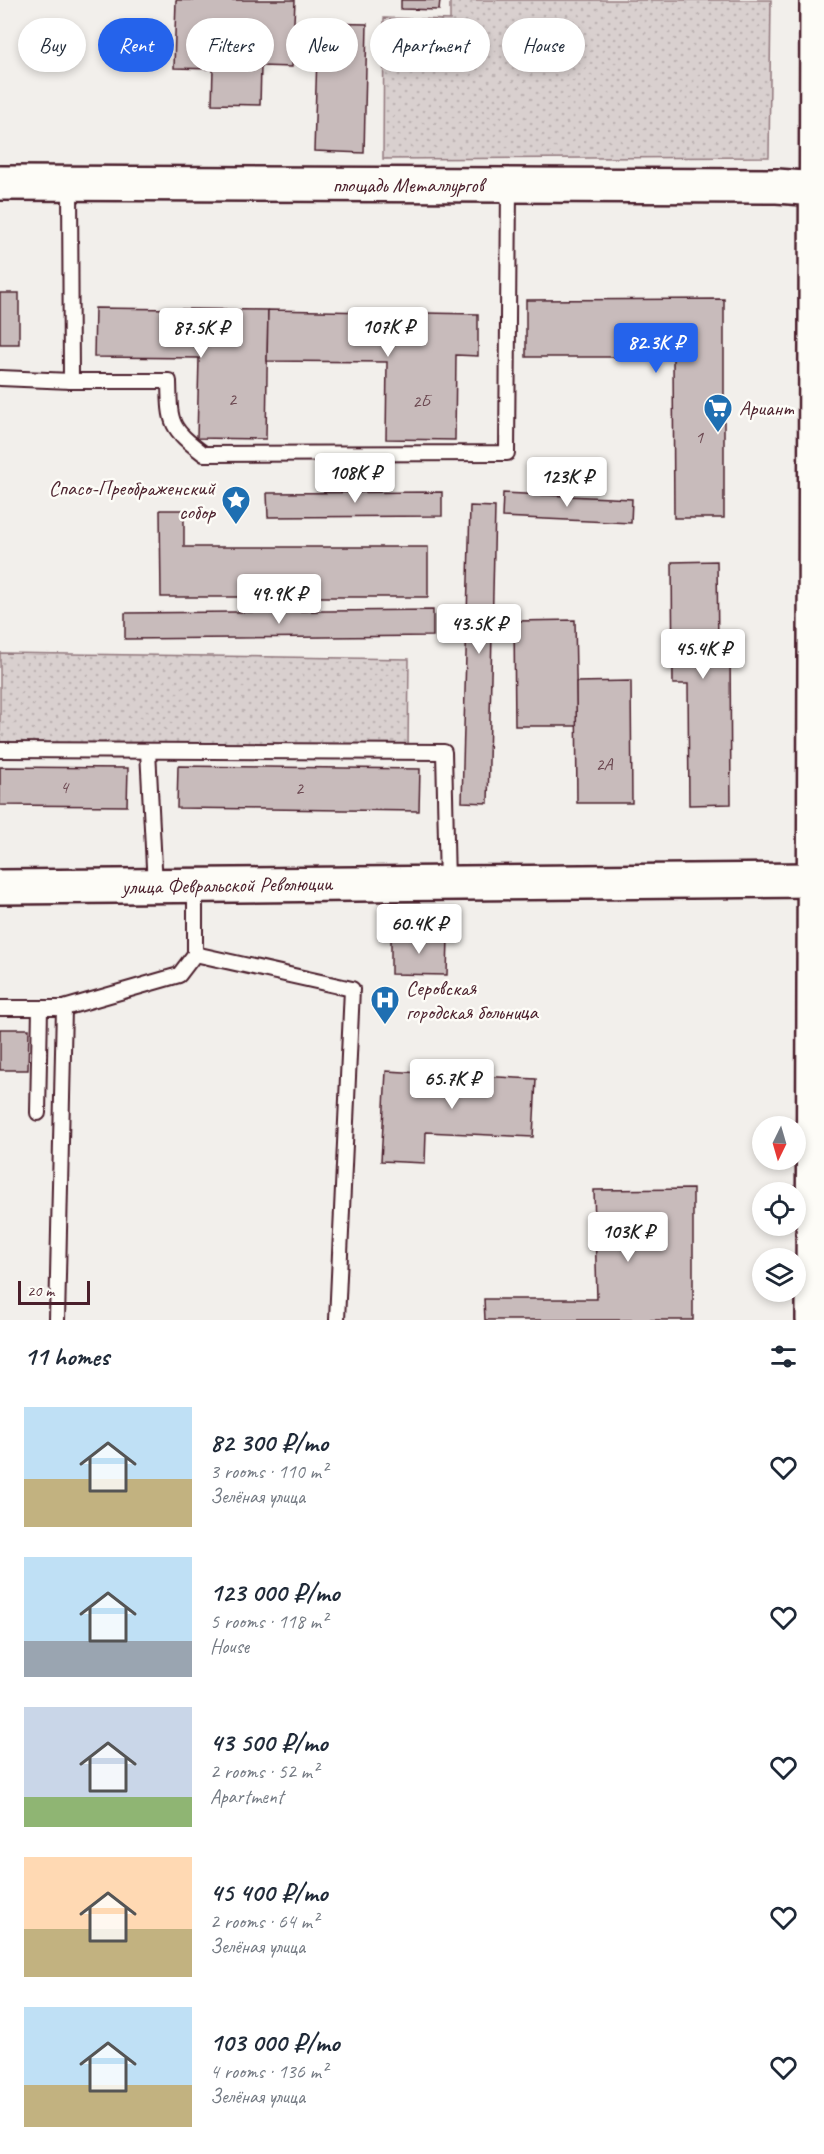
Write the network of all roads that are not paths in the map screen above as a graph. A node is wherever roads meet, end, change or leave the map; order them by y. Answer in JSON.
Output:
{"nodes":[{"id":1,"x":817,"y":0,"type":"edge"},
{"id":2,"x":0,"y":183,"type":"edge"},
{"id":3,"x":70,"y":183,"type":"junction"},
{"id":4,"x":509,"y":186,"type":"junction"},
{"id":5,"x":817,"y":189,"type":"junction"},
{"id":6,"x":0,"y":378,"type":"edge"},
{"id":7,"x":71,"y":381,"type":"junction"},
{"id":8,"x":0,"y":750,"type":"edge"},
{"id":9,"x":148,"y":751,"type":"junction"},
{"id":10,"x":819,"y":880,"type":"edge"},
{"id":11,"x":447,"y":884,"type":"junction"},
{"id":12,"x":195,"y":885,"type":"junction"},
{"id":13,"x":155,"y":886,"type":"junction"},
{"id":14,"x":0,"y":887,"type":"edge"},
{"id":15,"x":195,"y":954,"type":"junction"},
{"id":16,"x":0,"y":1008,"type":"edge"},
{"id":17,"x":40,"y":1008,"type":"junction"},
{"id":18,"x":64,"y":1008,"type":"junction"},
{"id":19,"x":38,"y":1113,"type":"dead end"},
{"id":20,"x":819,"y":1142,"type":"edge"},
{"id":21,"x":57,"y":1320,"type":"edge"},
{"id":22,"x":337,"y":1320,"type":"edge"},
{"id":23,"x":813,"y":1320,"type":"edge"}],
"edges":[{"from":1,"to":5,"type":"street"},
{"from":2,"to":3,"type":"street","name":"площадь Металлургов"},
{"from":3,"to":4,"type":"street","name":"площадь Металлургов"},
{"from":3,"to":7,"type":"lane"},
{"from":4,"to":5,"type":"street","name":"площадь Металлургов"},
{"from":4,"to":7,"type":"lane"},
{"from":5,"to":10,"type":"street"},
{"from":6,"to":7,"type":"lane"},
{"from":8,"to":9,"type":"lane"},
{"from":9,"to":11,"type":"lane"},
{"from":9,"to":13,"type":"lane"},
{"from":10,"to":11,"type":"street","name":"улица Февральской Революции"},
{"from":10,"to":20,"type":"street"},
{"from":11,"to":12,"type":"street","name":"улица Февральской Революции"},
{"from":12,"to":13,"type":"street","name":"улица Февральской Революции"},
{"from":12,"to":15,"type":"lane"},
{"from":13,"to":14,"type":"street","name":"улица Февральской Революции"},
{"from":15,"to":18,"type":"lane"},
{"from":15,"to":22,"type":"lane"},
{"from":16,"to":17,"type":"lane"},
{"from":17,"to":18,"type":"lane"},
{"from":17,"to":19,"type":"lane"},
{"from":18,"to":21,"type":"lane"},
{"from":20,"to":23,"type":"street"}]}
